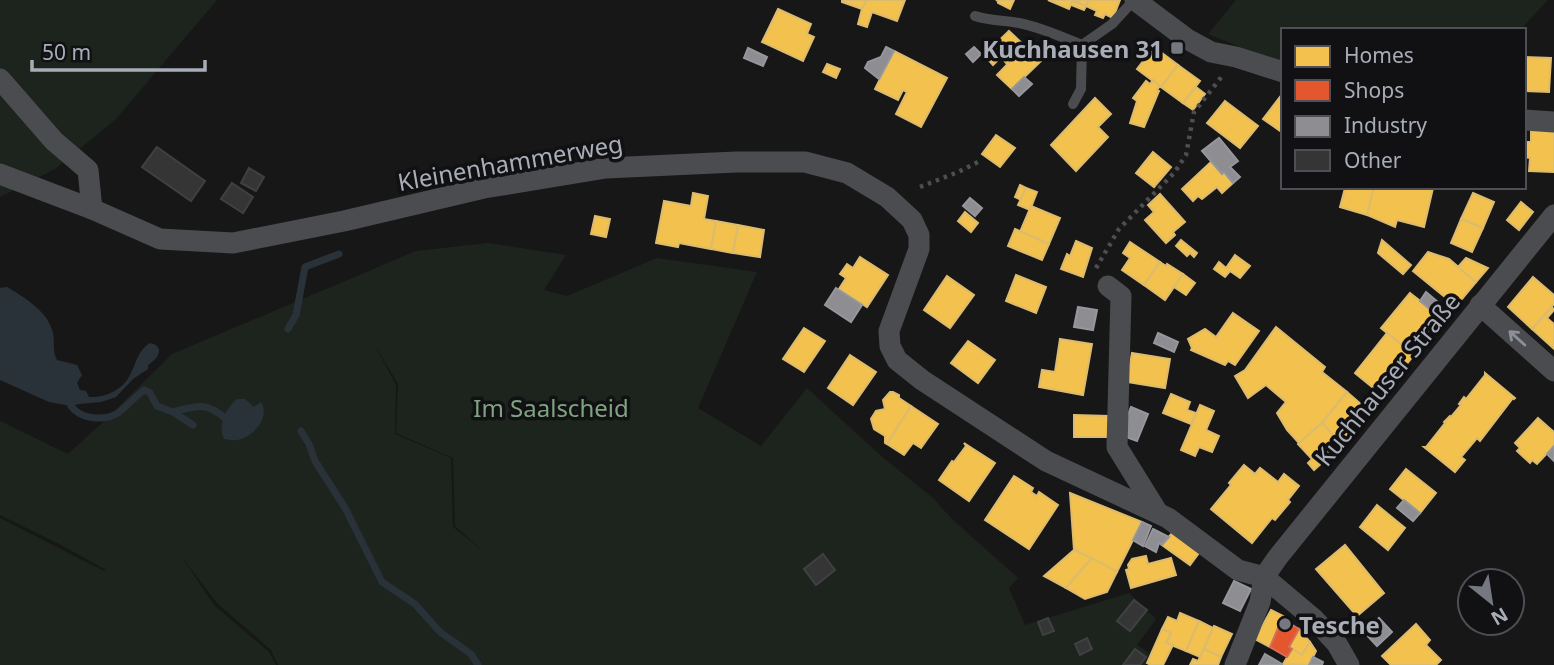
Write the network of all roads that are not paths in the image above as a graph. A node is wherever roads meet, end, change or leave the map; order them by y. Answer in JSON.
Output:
{"nodes":[{"id":1,"x":1135,"y":0,"type":"edge"},
{"id":2,"x":975,"y":16,"type":"dead end"},
{"id":3,"x":1082,"y":45,"type":"junction"},
{"id":4,"x":1281,"y":71,"type":"edge"},
{"id":5,"x":0,"y":79,"type":"edge"},
{"id":6,"x":1073,"y":104,"type":"dead end"},
{"id":7,"x":1526,"y":120,"type":"edge"},
{"id":8,"x":1554,"y":122,"type":"edge"},
{"id":9,"x":0,"y":174,"type":"edge"},
{"id":10,"x":92,"y":209,"type":"junction"},
{"id":11,"x":1554,"y":215,"type":"edge"},
{"id":12,"x":1101,"y":279,"type":"road end"},
{"id":13,"x":1480,"y":305,"type":"junction"},
{"id":14,"x":1554,"y":371,"type":"edge"},
{"id":15,"x":1158,"y":513,"type":"junction"},
{"id":16,"x":1264,"y":578,"type":"junction"},
{"id":17,"x":1235,"y":665,"type":"edge"},
{"id":18,"x":1349,"y":665,"type":"edge"}],
"edges":[{"from":1,"to":3,"type":"lane"},
{"from":1,"to":4,"type":"street"},
{"from":2,"to":3,"type":"lane"},
{"from":3,"to":6,"type":"lane"},
{"from":5,"to":10,"type":"street"},
{"from":7,"to":8,"type":"street"},
{"from":9,"to":10,"type":"street","name":"Kleinenhammerweg"},
{"from":10,"to":15,"type":"street","name":"Kleinenhammerweg"},
{"from":11,"to":13,"type":"street","name":"Kuchhauser Straße"},
{"from":12,"to":15,"type":"street","name":"Kleinenhammerweg"},
{"from":14,"to":13,"type":"street","one_way":true},
{"from":13,"to":16,"type":"street","name":"Kuchhauser Straße"},
{"from":15,"to":16,"type":"street","name":"Kleinenhammerweg"},
{"from":16,"to":17,"type":"street"},
{"from":16,"to":18,"type":"street","name":"Kleinenhammerweg"}]}
